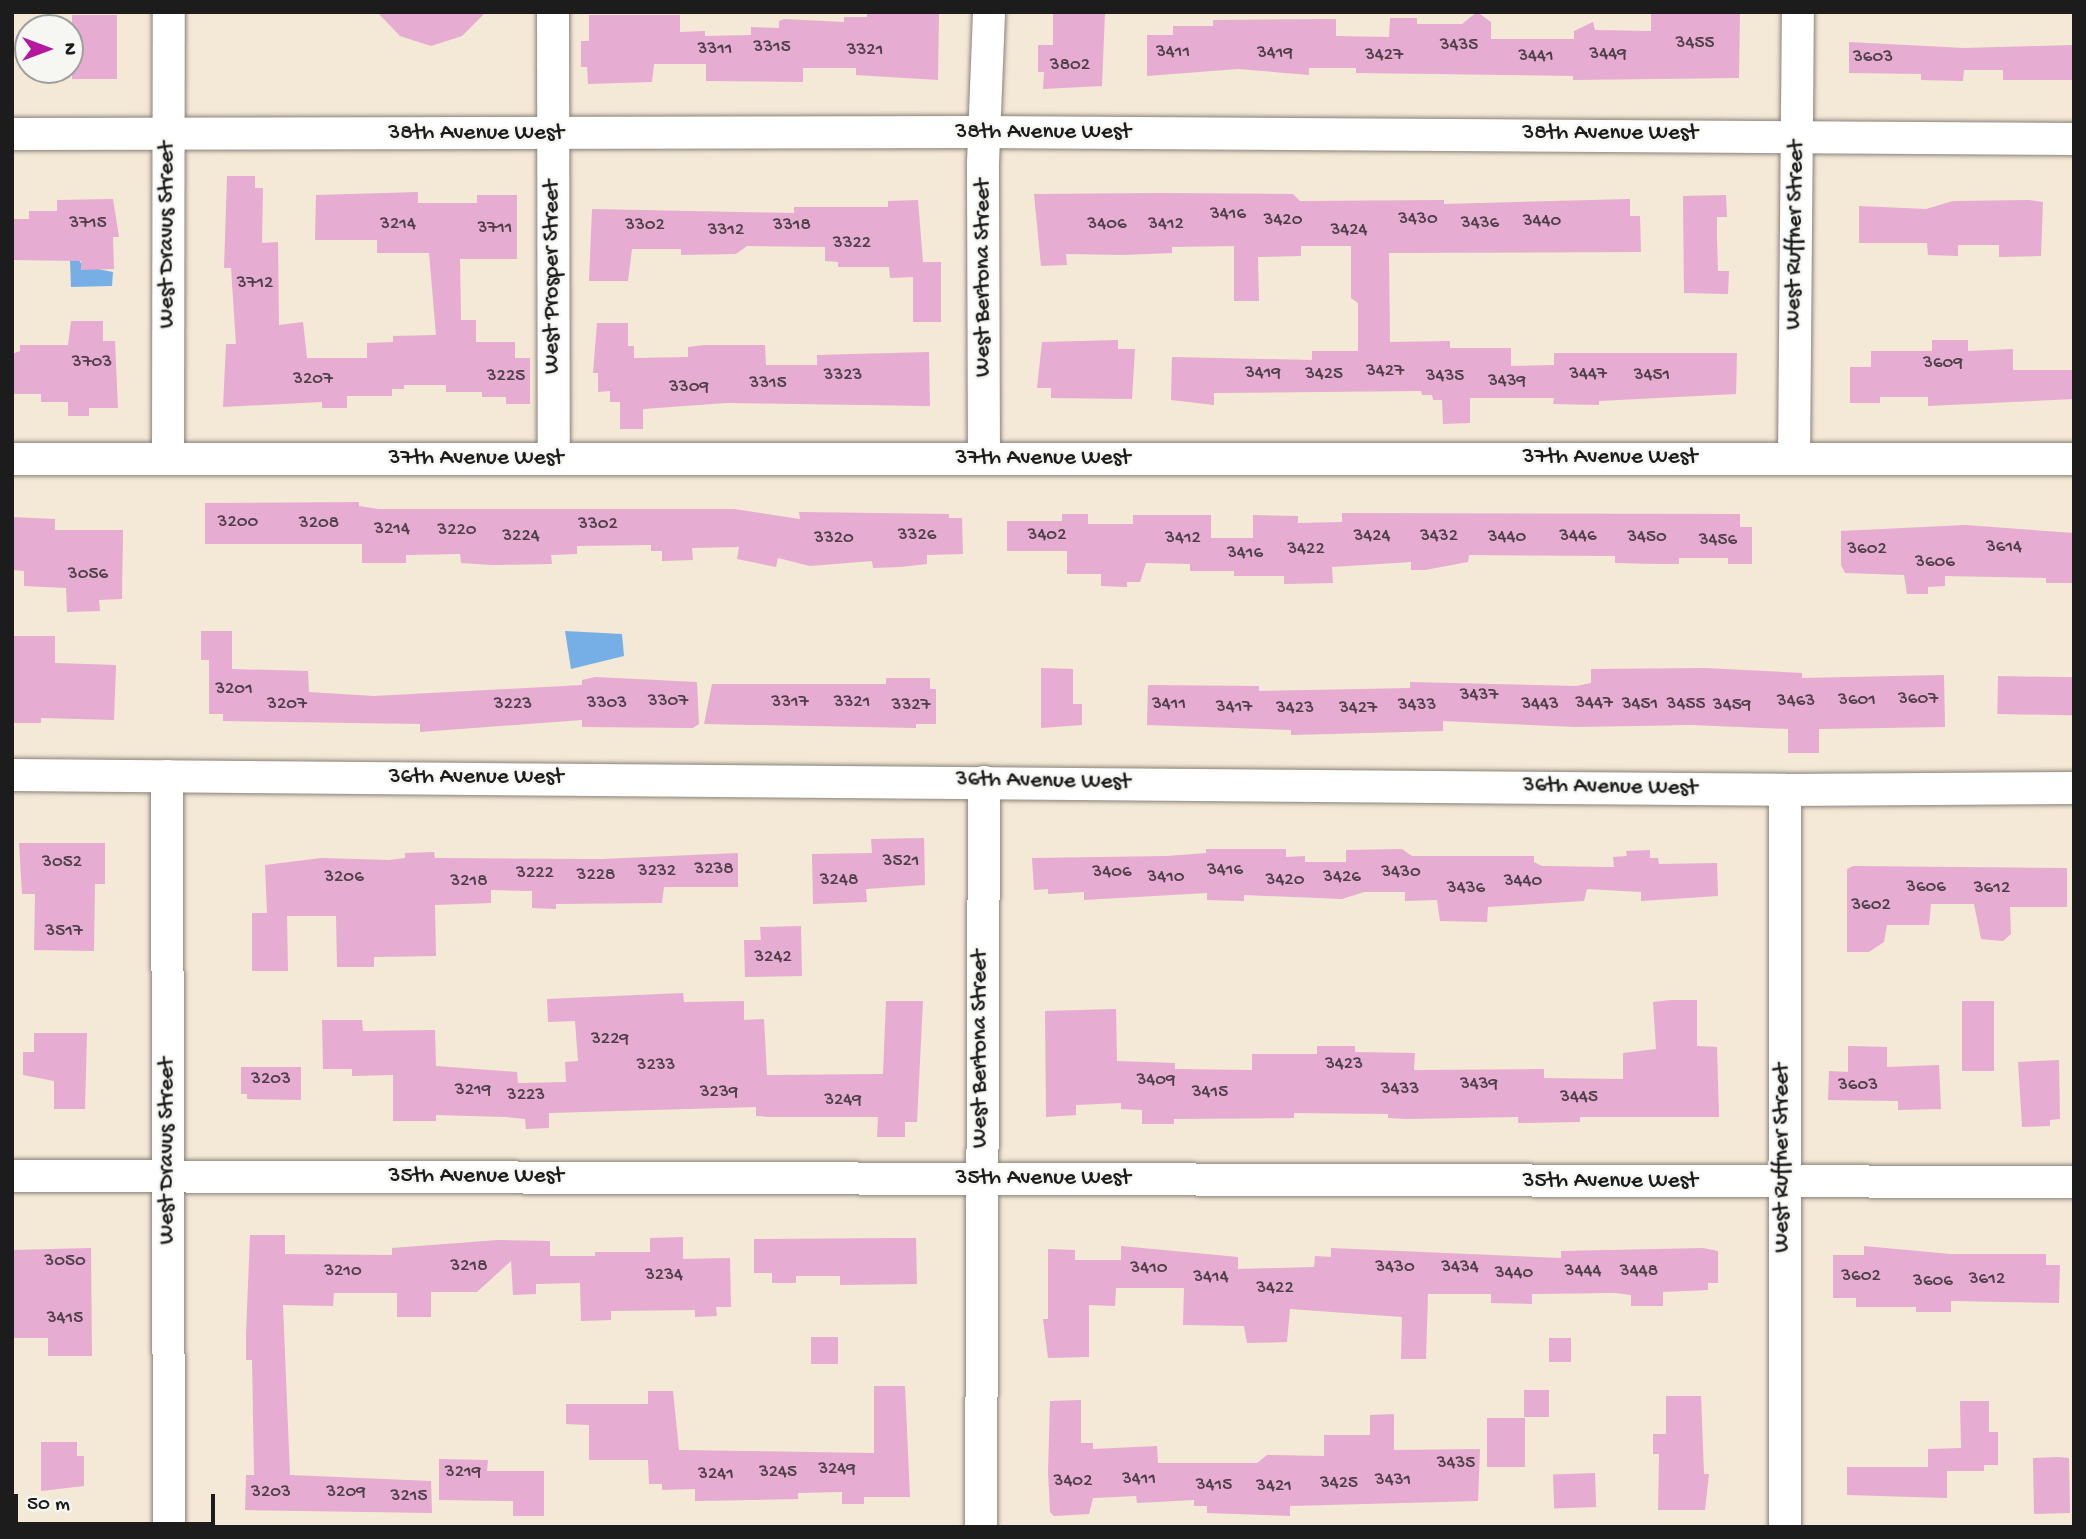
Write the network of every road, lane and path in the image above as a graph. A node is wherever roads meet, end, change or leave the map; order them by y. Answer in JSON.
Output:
{"nodes":[{"id":1,"x":169,"y":12,"type":"edge"},
{"id":2,"x":553,"y":12,"type":"edge"},
{"id":3,"x":989,"y":12,"type":"edge"},
{"id":4,"x":1798,"y":12,"type":"edge"},
{"id":5,"x":986,"y":132,"type":"junction"},
{"id":6,"x":12,"y":134,"type":"edge"},
{"id":7,"x":168,"y":134,"type":"junction"},
{"id":8,"x":553,"y":134,"type":"junction"},
{"id":9,"x":1797,"y":135,"type":"junction"},
{"id":10,"x":2074,"y":139,"type":"edge"},
{"id":11,"x":12,"y":458,"type":"edge"},
{"id":12,"x":1794,"y":458,"type":"junction"},
{"id":13,"x":168,"y":459,"type":"junction"},
{"id":14,"x":554,"y":459,"type":"junction"},
{"id":15,"x":984,"y":459,"type":"junction"},
{"id":16,"x":2074,"y":459,"type":"edge"},
{"id":17,"x":12,"y":775,"type":"edge"},
{"id":18,"x":167,"y":776,"type":"junction"},
{"id":19,"x":984,"y":782,"type":"junction"},
{"id":20,"x":2074,"y":788,"type":"edge"},
{"id":21,"x":1786,"y":790,"type":"junction"},
{"id":22,"x":12,"y":1177,"type":"edge"},
{"id":23,"x":169,"y":1177,"type":"junction"},
{"id":24,"x":981,"y":1178,"type":"junction"},
{"id":25,"x":2074,"y":1182,"type":"edge"},
{"id":26,"x":1783,"y":1183,"type":"junction"},
{"id":27,"x":169,"y":1527,"type":"edge"},
{"id":28,"x":981,"y":1527,"type":"edge"},
{"id":29,"x":1785,"y":1527,"type":"edge"}],
"edges":[{"from":1,"to":7,"type":"street","name":"West Dravus Street"},
{"from":2,"to":8,"type":"street","name":"West Prosper Street"},
{"from":3,"to":5,"type":"street","name":"West Bertona Street"},
{"from":4,"to":9,"type":"street","name":"West Ruffner Street"},
{"from":5,"to":8,"type":"street","name":"38th Avenue West"},
{"from":5,"to":9,"type":"street","name":"38th Avenue West"},
{"from":5,"to":15,"type":"street","name":"West Bertona Street"},
{"from":6,"to":7,"type":"street","name":"38th Avenue West"},
{"from":7,"to":8,"type":"street","name":"38th Avenue West"},
{"from":7,"to":13,"type":"street","name":"West Dravus Street"},
{"from":8,"to":14,"type":"street","name":"West Prosper Street"},
{"from":9,"to":10,"type":"street","name":"38th Avenue West"},
{"from":9,"to":12,"type":"street","name":"West Ruffner Street"},
{"from":11,"to":13,"type":"street","name":"37th Avenue West"},
{"from":12,"to":15,"type":"street","name":"37th Avenue West"},
{"from":12,"to":16,"type":"street","name":"37th Avenue West"},
{"from":13,"to":14,"type":"street","name":"37th Avenue West"},
{"from":14,"to":15,"type":"street","name":"37th Avenue West"},
{"from":17,"to":18,"type":"street","name":"36th Avenue West"},
{"from":18,"to":19,"type":"street","name":"36th Avenue West"},
{"from":18,"to":23,"type":"street","name":"West Dravus Street"},
{"from":19,"to":21,"type":"street","name":"36th Avenue West"},
{"from":19,"to":24,"type":"street","name":"West Bertona Street"},
{"from":20,"to":21,"type":"street","name":"36th Avenue West"},
{"from":21,"to":26,"type":"street","name":"West Ruffner Street"},
{"from":22,"to":23,"type":"street","name":"35th Avenue West"},
{"from":23,"to":24,"type":"street","name":"35th Avenue West"},
{"from":23,"to":27,"type":"street","name":"West Dravus Street"},
{"from":24,"to":26,"type":"street","name":"35th Avenue West"},
{"from":24,"to":28,"type":"street","name":"West Bertona Street"},
{"from":25,"to":26,"type":"street","name":"35th Avenue West"},
{"from":26,"to":29,"type":"street","name":"West Ruffner Street"}]}
